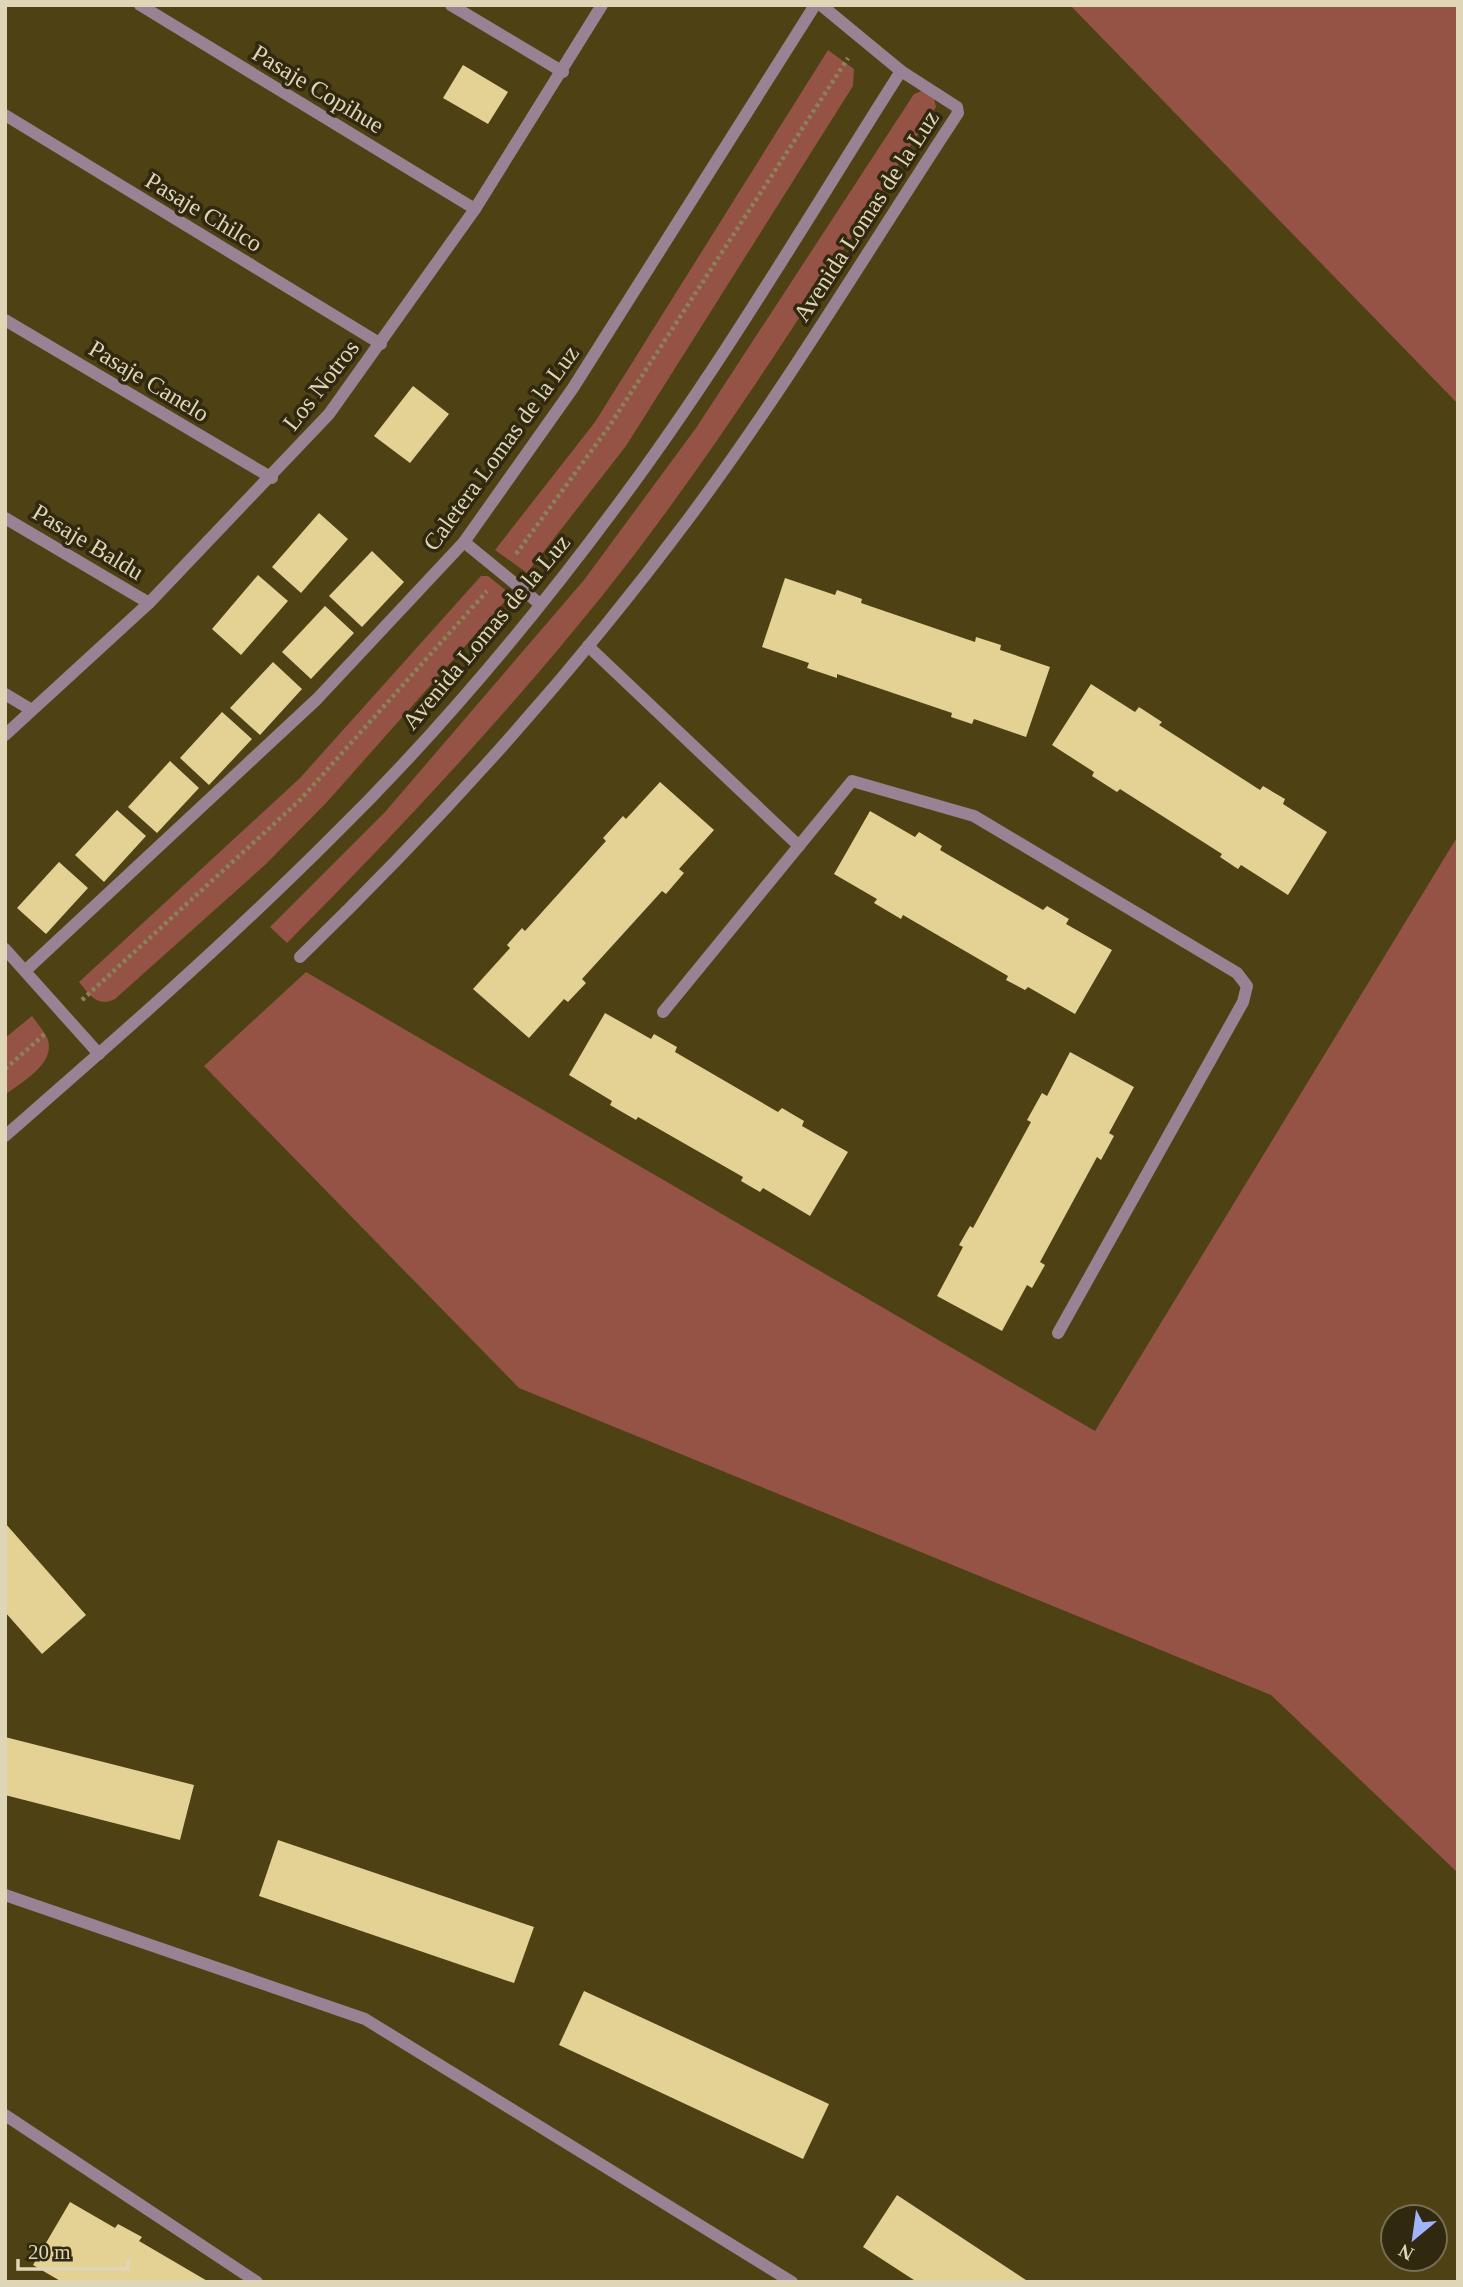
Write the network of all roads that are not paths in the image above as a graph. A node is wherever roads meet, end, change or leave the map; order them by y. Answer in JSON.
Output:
{"nodes":[{"id":1,"x":139,"y":5,"type":"edge"},
{"id":2,"x":451,"y":5,"type":"edge"},
{"id":3,"x":602,"y":5,"type":"edge"},
{"id":4,"x":815,"y":5,"type":"edge"},
{"id":5,"x":821,"y":5,"type":"edge"},
{"id":6,"x":901,"y":71,"type":"junction"},
{"id":7,"x":563,"y":72,"type":"junction"},
{"id":8,"x":5,"y":115,"type":"edge"},
{"id":9,"x":475,"y":209,"type":"junction"},
{"id":10,"x":5,"y":320,"type":"edge"},
{"id":11,"x":381,"y":344,"type":"junction"},
{"id":12,"x":272,"y":478,"type":"junction"},
{"id":13,"x":5,"y":518,"type":"edge"},
{"id":14,"x":464,"y":542,"type":"junction"},
{"id":15,"x":149,"y":603,"type":"junction"},
{"id":16,"x":540,"y":604,"type":"junction"},
{"id":17,"x":588,"y":646,"type":"junction"},
{"id":18,"x":5,"y":694,"type":"edge"},
{"id":19,"x":30,"y":709,"type":"junction"},
{"id":20,"x":5,"y":735,"type":"edge"},
{"id":21,"x":799,"y":846,"type":"junction"},
{"id":22,"x":5,"y":948,"type":"edge"},
{"id":23,"x":300,"y":957,"type":"dead end"},
{"id":24,"x":25,"y":971,"type":"junction"},
{"id":25,"x":663,"y":1012,"type":"dead end"},
{"id":26,"x":99,"y":1054,"type":"junction"},
{"id":27,"x":5,"y":1136,"type":"edge"},
{"id":28,"x":1058,"y":1333,"type":"dead end"},
{"id":29,"x":5,"y":1895,"type":"edge"},
{"id":30,"x":5,"y":2115,"type":"edge"},
{"id":31,"x":257,"y":2282,"type":"edge"},
{"id":32,"x":792,"y":2282,"type":"edge"}],
"edges":[{"from":1,"to":9,"type":"street","name":"Pasaje Copihue"},
{"from":2,"to":7,"type":"street"},
{"from":3,"to":7,"type":"street","name":"Los Notros"},
{"from":4,"to":14,"type":"street","name":"Caletera Lomas de la Luz"},
{"from":5,"to":6,"type":"street"},
{"from":6,"to":16,"type":"street","name":"Avenida Lomas de la Luz"},
{"from":6,"to":17,"type":"street","name":"Avenida Lomas de la Luz"},
{"from":7,"to":9,"type":"street","name":"Los Notros"},
{"from":8,"to":11,"type":"street","name":"Pasaje Chilco"},
{"from":9,"to":11,"type":"street","name":"Los Notros"},
{"from":10,"to":12,"type":"street","name":"Pasaje Canelo"},
{"from":11,"to":12,"type":"street","name":"Los Notros"},
{"from":12,"to":15,"type":"street","name":"Los Notros"},
{"from":13,"to":15,"type":"street","name":"Pasaje Baldu"},
{"from":14,"to":16,"type":"street"},
{"from":14,"to":24,"type":"street","name":"Caletera Lomas de la Luz"},
{"from":15,"to":19,"type":"street","name":"Los Notros"},
{"from":16,"to":26,"type":"street","name":"Avenida Lomas de la Luz"},
{"from":17,"to":21,"type":"street"},
{"from":17,"to":23,"type":"street","name":"Avenida Lomas de la Luz"},
{"from":18,"to":19,"type":"street"},
{"from":19,"to":20,"type":"street","name":"Los Notros"},
{"from":21,"to":25,"type":"street"},
{"from":21,"to":28,"type":"street"},
{"from":22,"to":24,"type":"street"},
{"from":24,"to":26,"type":"street"},
{"from":26,"to":27,"type":"street","name":"Avenida Lomas de la Luz"},
{"from":29,"to":32,"type":"street"},
{"from":30,"to":31,"type":"street"}]}
